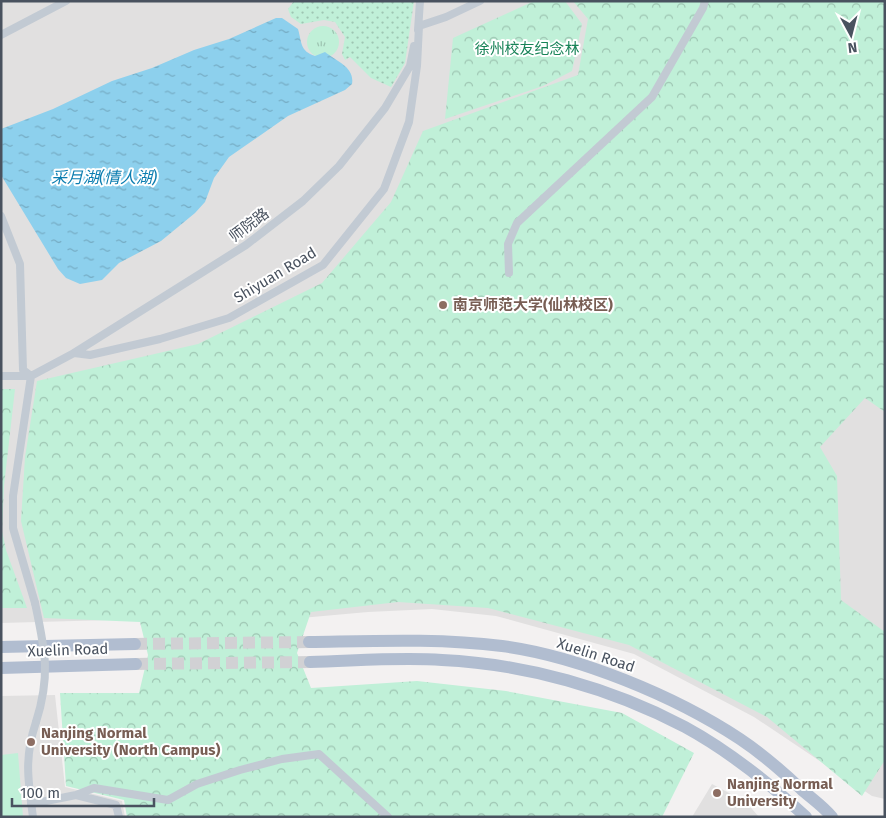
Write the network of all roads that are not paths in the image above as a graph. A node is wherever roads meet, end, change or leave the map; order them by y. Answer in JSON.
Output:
{"nodes":[{"id":1,"x":66,"y":1,"type":"edge"},
{"id":2,"x":420,"y":1,"type":"edge"},
{"id":3,"x":480,"y":1,"type":"edge"},
{"id":4,"x":705,"y":1,"type":"edge"},
{"id":5,"x":419,"y":26,"type":"junction"},
{"id":6,"x":1,"y":35,"type":"edge"},
{"id":7,"x":1,"y":216,"type":"edge"},
{"id":8,"x":509,"y":273,"type":"dead end"},
{"id":9,"x":74,"y":353,"type":"junction"},
{"id":10,"x":1,"y":376,"type":"edge"},
{"id":11,"x":31,"y":376,"type":"junction"},
{"id":12,"x":309,"y":642,"type":"tunnel mouth"},
{"id":13,"x":135,"y":644,"type":"tunnel mouth"},
{"id":14,"x":45,"y":646,"type":"junction"},
{"id":15,"x":1,"y":647,"type":"edge"},
{"id":16,"x":310,"y":662,"type":"tunnel mouth"},
{"id":17,"x":136,"y":664,"type":"tunnel mouth"},
{"id":18,"x":47,"y":667,"type":"junction"},
{"id":19,"x":1,"y":668,"type":"edge"},
{"id":20,"x":76,"y":795,"type":"junction"},
{"id":21,"x":31,"y":804,"type":"junction"},
{"id":22,"x":32,"y":817,"type":"edge"},
{"id":23,"x":119,"y":817,"type":"edge"},
{"id":24,"x":388,"y":817,"type":"edge"},
{"id":25,"x":806,"y":817,"type":"edge"},
{"id":26,"x":832,"y":817,"type":"edge"}],
"edges":[{"from":1,"to":6,"type":"street"},
{"from":2,"to":5,"type":"street","name":"师院路"},
{"from":3,"to":5,"type":"street"},
{"from":4,"to":8,"type":"street"},
{"from":5,"to":9,"type":"street","name":"师院路"},
{"from":5,"to":9,"type":"street","name":"Shiyuan Road"},
{"from":7,"to":11,"type":"street"},
{"from":9,"to":11,"type":"street","name":"师院路"},
{"from":10,"to":11,"type":"street","name":"师院路"},
{"from":11,"to":14,"type":"street","bridge":true},
{"from":12,"to":26,"type":"main road","name":"Xuelin Road"},
{"from":13,"to":14,"type":"main road","name":"Xuelin Road"},
{"from":14,"to":15,"type":"main road","name":"Xuelin Road"},
{"from":14,"to":18,"type":"street","bridge":true},
{"from":16,"to":25,"type":"main road"},
{"from":17,"to":18,"type":"main road","name":"Xuelin Road"},
{"from":18,"to":19,"type":"main road","name":"Xuelin Road"},
{"from":18,"to":21,"type":"street","bridge":true},
{"from":20,"to":21,"type":"street"},
{"from":20,"to":23,"type":"street"},
{"from":20,"to":24,"type":"street"},
{"from":21,"to":22,"type":"street"}]}
